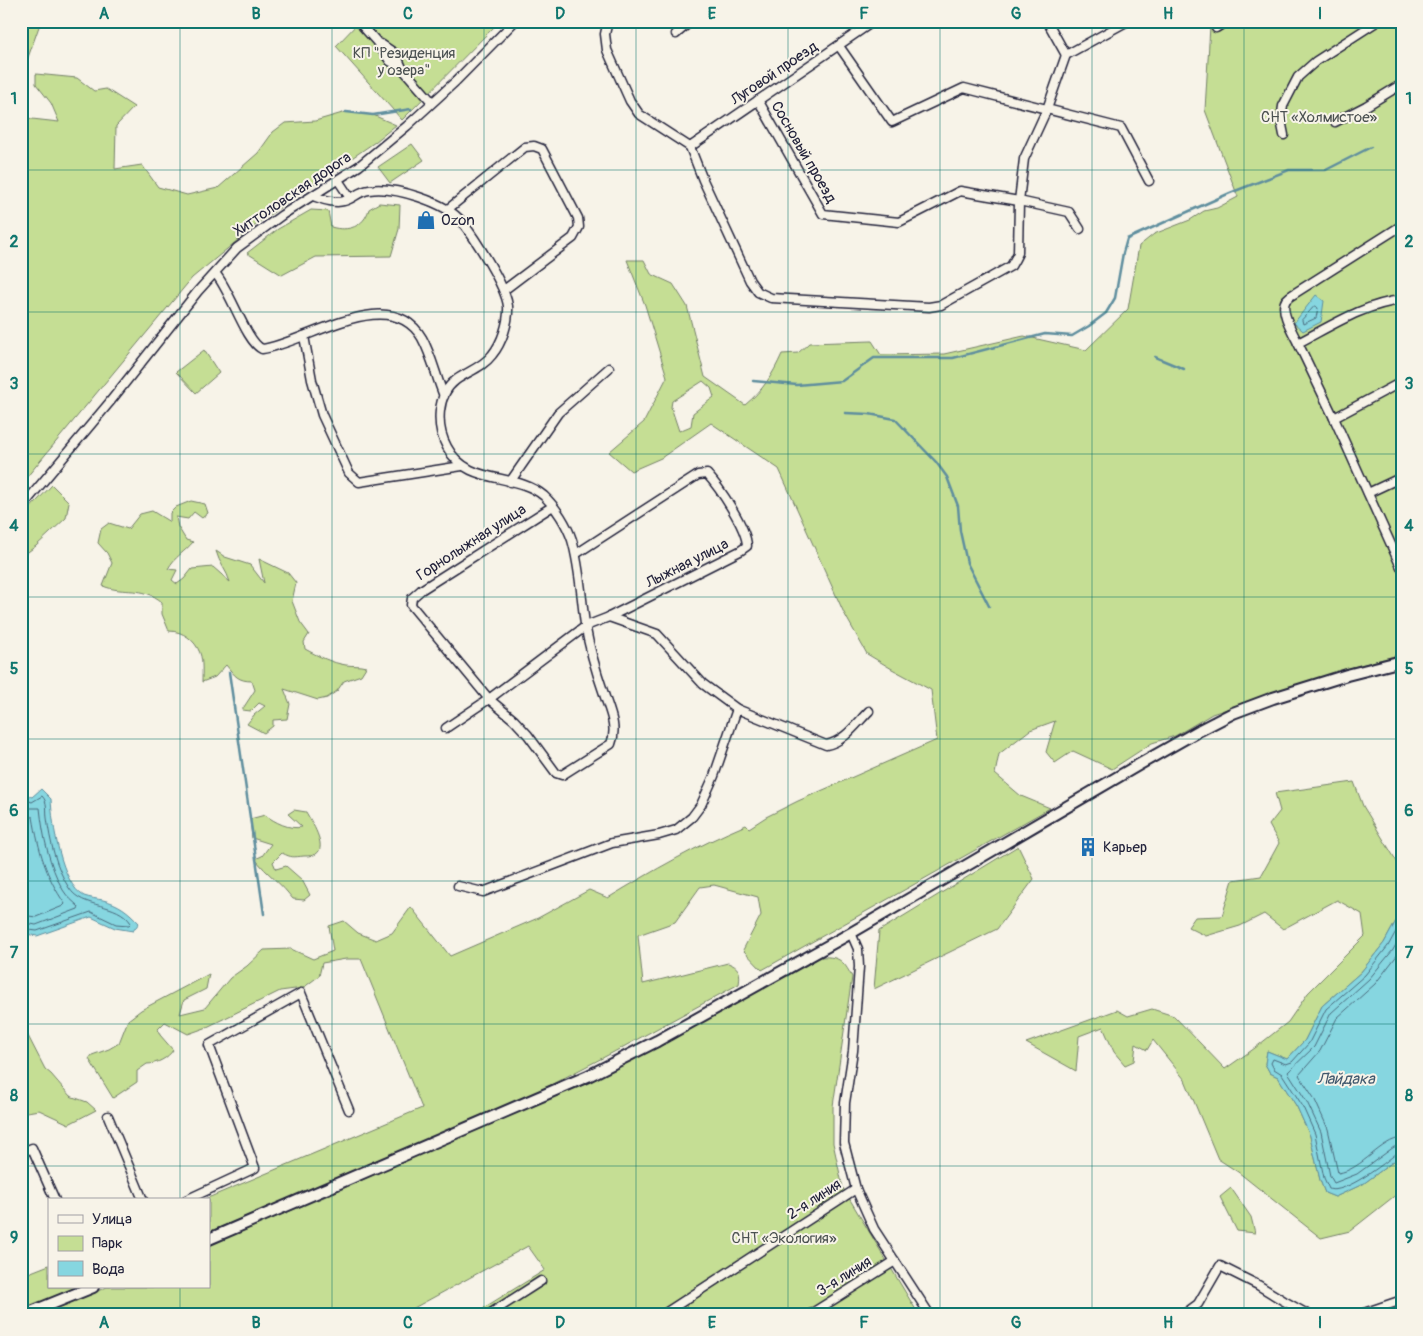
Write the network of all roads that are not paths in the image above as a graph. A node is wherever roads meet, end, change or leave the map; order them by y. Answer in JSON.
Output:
{"nodes":[{"id":1,"x":358,"y":21,"type":"edge"},
{"id":2,"x":515,"y":21,"type":"edge"},
{"id":3,"x":608,"y":21,"type":"edge"},
{"id":4,"x":691,"y":21,"type":"edge"},
{"id":5,"x":874,"y":21,"type":"edge"},
{"id":6,"x":1047,"y":21,"type":"edge"},
{"id":7,"x":1128,"y":21,"type":"edge"},
{"id":8,"x":1212,"y":21,"type":"edge"},
{"id":9,"x":1227,"y":21,"type":"edge"},
{"id":10,"x":1378,"y":21,"type":"edge"},
{"id":11,"x":676,"y":34,"type":"dead end"},
{"id":12,"x":838,"y":46,"type":"junction"},
{"id":13,"x":1066,"y":55,"type":"junction"},
{"id":14,"x":1402,"y":84,"type":"edge"},
{"id":15,"x":758,"y":100,"type":"junction"},
{"id":16,"x":432,"y":102,"type":"junction"},
{"id":17,"x":1047,"y":109,"type":"junction"},
{"id":18,"x":1335,"y":122,"type":"dead end"},
{"id":19,"x":1284,"y":135,"type":"dead end"},
{"id":20,"x":690,"y":147,"type":"junction"},
{"id":21,"x":338,"y":180,"type":"junction"},
{"id":22,"x":1149,"y":181,"type":"dead end"},
{"id":23,"x":313,"y":196,"type":"junction"},
{"id":24,"x":350,"y":198,"type":"junction"},
{"id":25,"x":1020,"y":201,"type":"junction"},
{"id":26,"x":448,"y":209,"type":"junction"},
{"id":27,"x":1401,"y":226,"type":"edge"},
{"id":28,"x":1080,"y":230,"type":"dead end"},
{"id":29,"x":215,"y":273,"type":"junction"},
{"id":30,"x":504,"y":290,"type":"junction"},
{"id":31,"x":1402,"y":300,"type":"edge"},
{"id":32,"x":304,"y":336,"type":"junction"},
{"id":33,"x":1298,"y":343,"type":"junction"},
{"id":34,"x":609,"y":368,"type":"dead end"},
{"id":35,"x":1402,"y":383,"type":"edge"},
{"id":36,"x":444,"y":396,"type":"junction"},
{"id":37,"x":1334,"y":418,"type":"junction"},
{"id":38,"x":462,"y":466,"type":"junction"},
{"id":39,"x":1402,"y":477,"type":"edge"},
{"id":40,"x":510,"y":482,"type":"junction"},
{"id":41,"x":1368,"y":494,"type":"junction"},
{"id":42,"x":553,"y":506,"type":"junction"},
{"id":43,"x":21,"y":508,"type":"edge"},
{"id":44,"x":576,"y":554,"type":"junction"},
{"id":45,"x":1402,"y":568,"type":"edge"},
{"id":46,"x":609,"y":617,"type":"junction"},
{"id":47,"x":586,"y":626,"type":"junction"},
{"id":48,"x":1402,"y":661,"type":"edge"},
{"id":49,"x":489,"y":699,"type":"junction"},
{"id":50,"x":737,"y":709,"type":"junction"},
{"id":51,"x":869,"y":711,"type":"dead end"},
{"id":52,"x":446,"y":728,"type":"dead end"},
{"id":53,"x":458,"y":886,"type":"dead end"},
{"id":54,"x":851,"y":933,"type":"junction"},
{"id":55,"x":349,"y":1110,"type":"dead end"},
{"id":56,"x":108,"y":1116,"type":"dead end"},
{"id":57,"x":21,"y":1153,"type":"edge"},
{"id":58,"x":856,"y":1189,"type":"junction"},
{"id":59,"x":54,"y":1198,"type":"edge"},
{"id":60,"x":142,"y":1198,"type":"edge"},
{"id":61,"x":190,"y":1198,"type":"edge"},
{"id":62,"x":210,"y":1239,"type":"edge"},
{"id":63,"x":895,"y":1261,"type":"junction"},
{"id":64,"x":541,"y":1281,"type":"dead end"},
{"id":65,"x":91,"y":1288,"type":"edge"},
{"id":66,"x":1402,"y":1300,"type":"edge"},
{"id":67,"x":24,"y":1315,"type":"edge"},
{"id":68,"x":488,"y":1315,"type":"edge"},
{"id":69,"x":662,"y":1315,"type":"edge"},
{"id":70,"x":809,"y":1315,"type":"edge"},
{"id":71,"x":930,"y":1315,"type":"edge"},
{"id":72,"x":1183,"y":1315,"type":"edge"},
{"id":73,"x":1309,"y":1315,"type":"edge"},
{"id":74,"x":1358,"y":1315,"type":"edge"}],
"edges":[{"from":1,"to":16,"type":"street"},
{"from":2,"to":16,"type":"street","name":"Хиттоловская дорога"},
{"from":3,"to":20,"type":"street"},
{"from":4,"to":11,"type":"street"},
{"from":5,"to":12,"type":"street","name":"Луговой проезд"},
{"from":6,"to":13,"type":"street"},
{"from":7,"to":13,"type":"street"},
{"from":8,"to":9,"type":"street"},
{"from":10,"to":19,"type":"street"},
{"from":12,"to":15,"type":"street","name":"Луговой проезд"},
{"from":12,"to":17,"type":"street"},
{"from":13,"to":17,"type":"street"},
{"from":14,"to":18,"type":"street"},
{"from":15,"to":20,"type":"street","name":"Луговой проезд"},
{"from":15,"to":25,"type":"street","name":"Сосновый проезд"},
{"from":16,"to":21,"type":"street","name":"Хиттоловская дорога"},
{"from":17,"to":22,"type":"street"},
{"from":17,"to":25,"type":"street"},
{"from":20,"to":25,"type":"street"},
{"from":21,"to":23,"type":"street","name":"Хиттоловская дорога"},
{"from":21,"to":24,"type":"street"},
{"from":23,"to":24,"type":"street"},
{"from":23,"to":29,"type":"street","name":"Хиттоловская дорога"},
{"from":24,"to":26,"type":"street"},
{"from":25,"to":28,"type":"street","name":"Сосновый проезд"},
{"from":26,"to":30,"type":"street"},
{"from":26,"to":30,"type":"street"},
{"from":27,"to":33,"type":"street"},
{"from":29,"to":32,"type":"street"},
{"from":29,"to":43,"type":"street","name":"Хиттоловская дорога"},
{"from":30,"to":36,"type":"street"},
{"from":31,"to":33,"type":"street"},
{"from":32,"to":36,"type":"street"},
{"from":32,"to":38,"type":"street"},
{"from":33,"to":37,"type":"street"},
{"from":34,"to":40,"type":"street"},
{"from":35,"to":37,"type":"street"},
{"from":36,"to":38,"type":"street"},
{"from":37,"to":41,"type":"street"},
{"from":38,"to":40,"type":"street"},
{"from":39,"to":41,"type":"street"},
{"from":40,"to":42,"type":"street"},
{"from":41,"to":45,"type":"street"},
{"from":42,"to":44,"type":"street"},
{"from":42,"to":49,"type":"street","name":"Горнолыжная улица"},
{"from":44,"to":46,"type":"street","name":"Лыжная улица"},
{"from":44,"to":47,"type":"street"},
{"from":46,"to":47,"type":"street","name":"Лыжная улица"},
{"from":46,"to":50,"type":"street"},
{"from":47,"to":49,"type":"street"},
{"from":47,"to":49,"type":"street","name":"Горнолыжная улица"},
{"from":48,"to":54,"type":"main road"},
{"from":49,"to":52,"type":"street"},
{"from":50,"to":51,"type":"street"},
{"from":50,"to":53,"type":"street"},
{"from":54,"to":58,"type":"street"},
{"from":54,"to":62,"type":"main road"},
{"from":55,"to":61,"type":"street"},
{"from":56,"to":60,"type":"street"},
{"from":57,"to":59,"type":"street"},
{"from":58,"to":63,"type":"street"},
{"from":58,"to":69,"type":"street","name":"2-я линия"},
{"from":63,"to":70,"type":"street","name":"3-я линия"},
{"from":63,"to":71,"type":"street"},
{"from":64,"to":68,"type":"street"},
{"from":65,"to":67,"type":"main road"},
{"from":66,"to":74,"type":"street"},
{"from":72,"to":73,"type":"street"}]}
